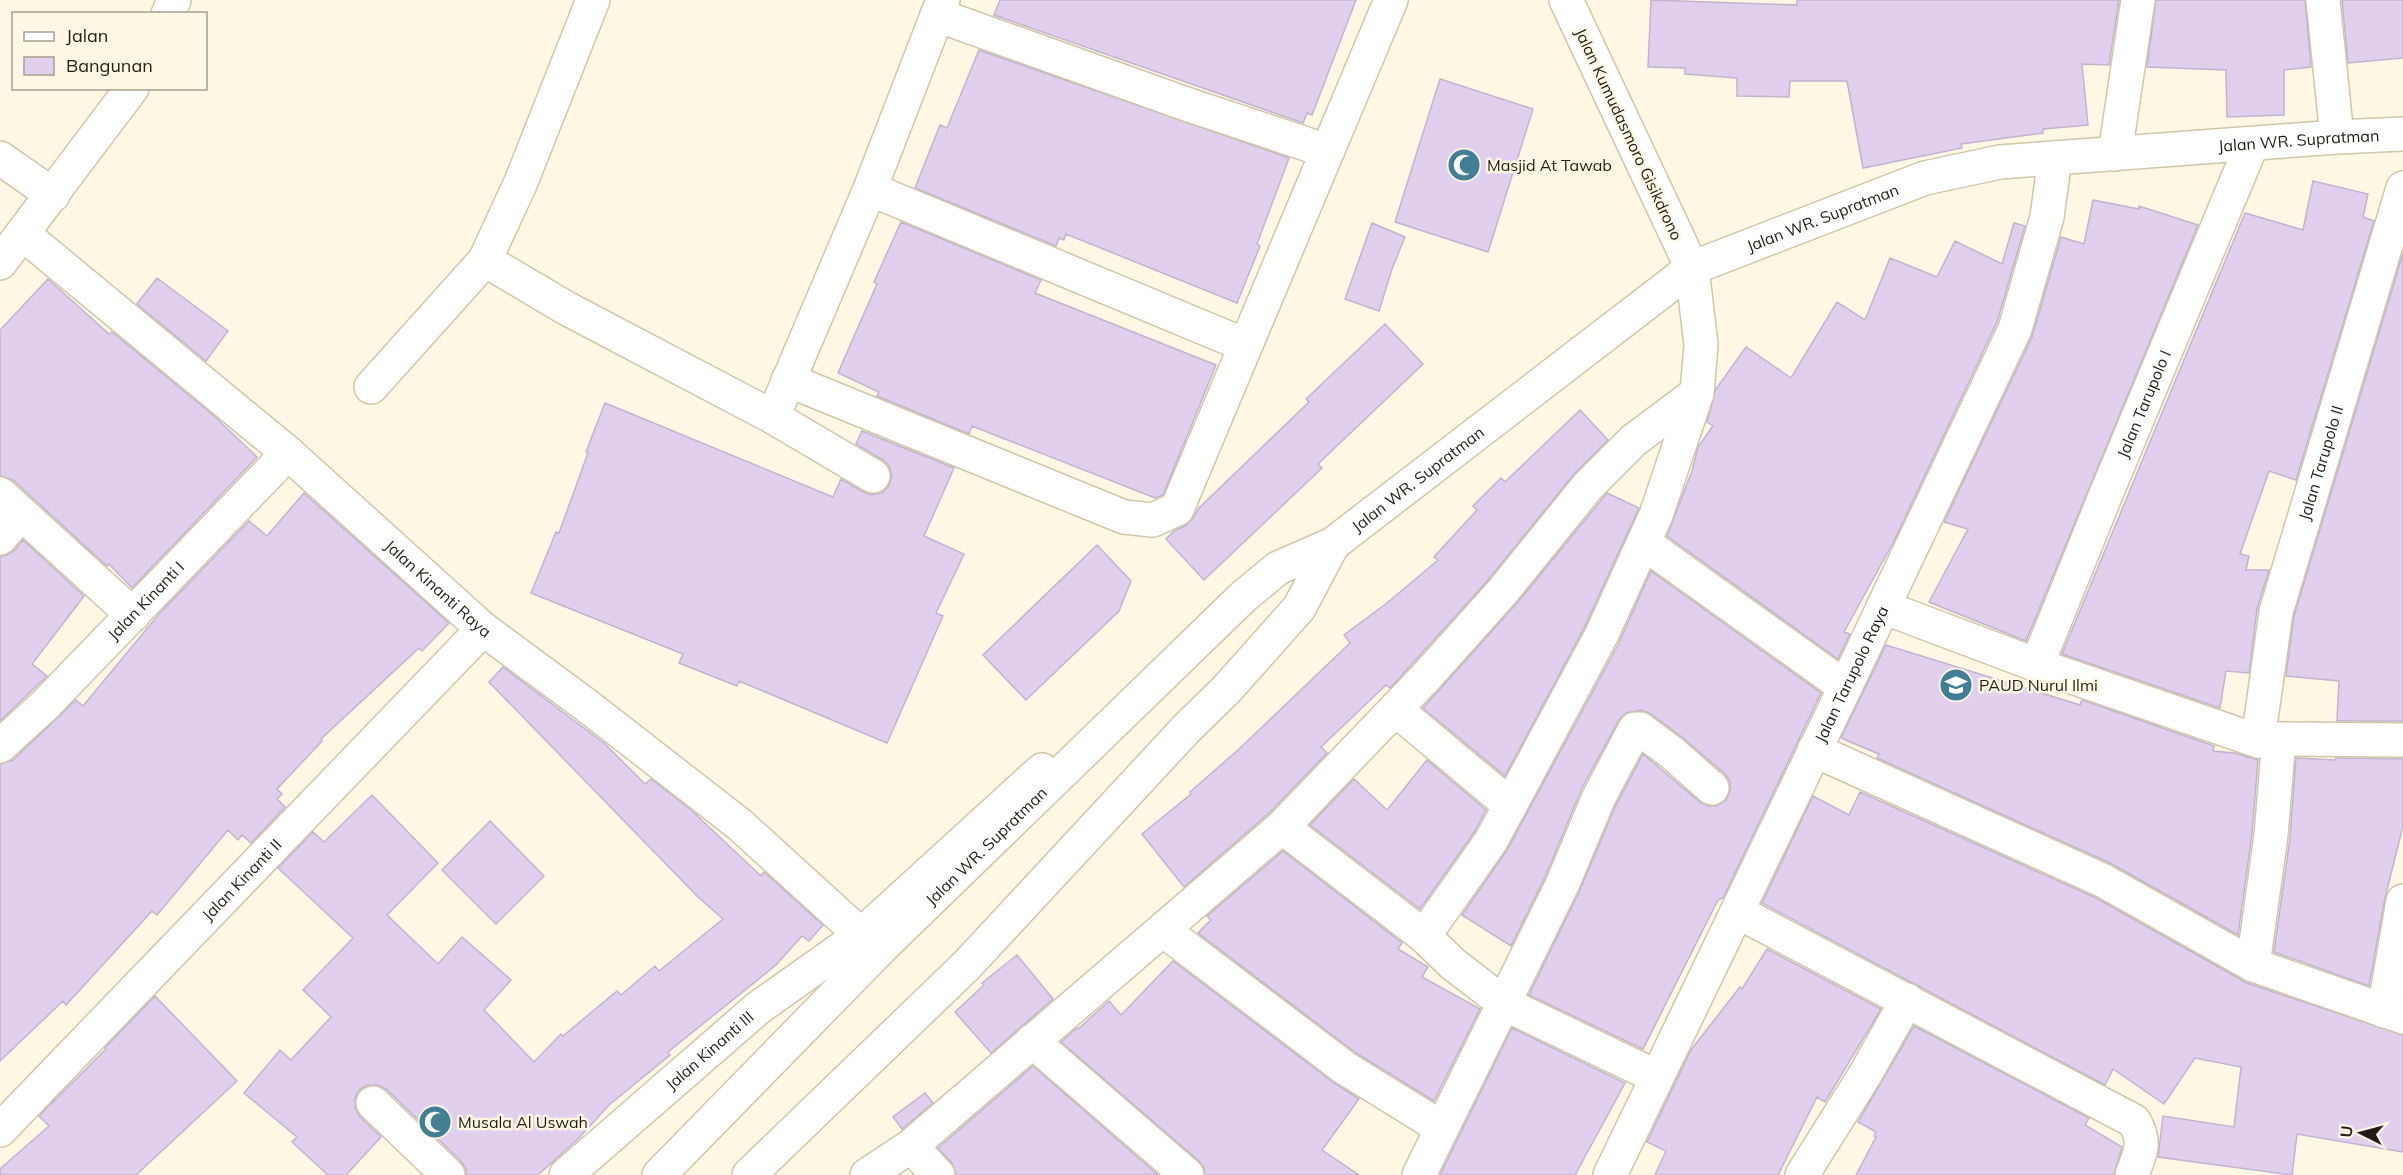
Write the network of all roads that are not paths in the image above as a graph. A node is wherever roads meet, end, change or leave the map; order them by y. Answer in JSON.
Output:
{"nodes":[{"id":1,"x":593,"y":0,"type":"edge"},
{"id":2,"x":1391,"y":0,"type":"edge"},
{"id":3,"x":1566,"y":0,"type":"edge"},
{"id":4,"x":2138,"y":0,"type":"edge"},
{"id":5,"x":2323,"y":0,"type":"edge"},
{"id":6,"x":940,"y":7,"type":"edge"},
{"id":7,"x":131,"y":90,"type":"edge"},
{"id":8,"x":2403,"y":134,"type":"edge"},
{"id":9,"x":2337,"y":136,"type":"junction"},
{"id":10,"x":2252,"y":144,"type":"junction"},
{"id":11,"x":1327,"y":151,"type":"junction"},
{"id":12,"x":2115,"y":154,"type":"junction"},
{"id":13,"x":0,"y":158,"type":"edge"},
{"id":14,"x":2055,"y":158,"type":"junction"},
{"id":15,"x":2403,"y":188,"type":"edge"},
{"id":16,"x":870,"y":189,"type":"junction"},
{"id":17,"x":53,"y":195,"type":"junction"},
{"id":18,"x":23,"y":234,"type":"junction"},
{"id":19,"x":485,"y":260,"type":"junction"},
{"id":20,"x":0,"y":263,"type":"edge"},
{"id":21,"x":1692,"y":268,"type":"junction"},
{"id":22,"x":1245,"y":345,"type":"junction"},
{"id":23,"x":788,"y":380,"type":"junction"},
{"id":24,"x":371,"y":387,"type":"dead end"},
{"id":25,"x":1696,"y":393,"type":"junction"},
{"id":26,"x":773,"y":417,"type":"junction"},
{"id":27,"x":288,"y":453,"type":"junction"},
{"id":28,"x":873,"y":476,"type":"dead end"},
{"id":29,"x":11,"y":504,"type":"edge"},
{"id":30,"x":0,"y":538,"type":"edge"},
{"id":31,"x":1644,"y":543,"type":"junction"},
{"id":32,"x":1333,"y":544,"type":"junction"},
{"id":33,"x":1243,"y":597,"type":"junction"},
{"id":34,"x":1883,"y":607,"type":"junction"},
{"id":35,"x":133,"y":615,"type":"junction"},
{"id":36,"x":483,"y":629,"type":"junction"},
{"id":37,"x":2037,"y":665,"type":"junction"},
{"id":38,"x":1845,"y":687,"type":"junction"},
{"id":39,"x":1395,"y":709,"type":"junction"},
{"id":40,"x":2268,"y":740,"type":"junction"},
{"id":41,"x":2403,"y":740,"type":"edge"},
{"id":42,"x":0,"y":746,"type":"edge"},
{"id":43,"x":1814,"y":750,"type":"junction"},
{"id":44,"x":1712,"y":788,"type":"dead end"},
{"id":45,"x":1510,"y":805,"type":"junction"},
{"id":46,"x":1282,"y":827,"type":"junction"},
{"id":47,"x":2403,"y":902,"type":"edge"},
{"id":48,"x":1738,"y":912,"type":"junction"},
{"id":49,"x":1164,"y":930,"type":"junction"},
{"id":50,"x":861,"y":935,"type":"junction"},
{"id":51,"x":1424,"y":936,"type":"junction"},
{"id":52,"x":2253,"y":965,"type":"junction"},
{"id":53,"x":1906,"y":1000,"type":"junction"},
{"id":54,"x":1505,"y":1004,"type":"junction"},
{"id":55,"x":2393,"y":1014,"type":"edge"},
{"id":56,"x":1032,"y":1041,"type":"junction"},
{"id":57,"x":1657,"y":1077,"type":"junction"},
{"id":58,"x":373,"y":1103,"type":"dead end"},
{"id":59,"x":1443,"y":1128,"type":"junction"},
{"id":60,"x":0,"y":1130,"type":"edge"},
{"id":61,"x":910,"y":1146,"type":"junction"},
{"id":62,"x":448,"y":1175,"type":"edge"},
{"id":63,"x":566,"y":1175,"type":"edge"},
{"id":64,"x":659,"y":1175,"type":"edge"},
{"id":65,"x":749,"y":1175,"type":"edge"},
{"id":66,"x":867,"y":1175,"type":"edge"},
{"id":67,"x":938,"y":1175,"type":"edge"},
{"id":68,"x":1187,"y":1175,"type":"edge"},
{"id":69,"x":1419,"y":1175,"type":"edge"},
{"id":70,"x":1610,"y":1175,"type":"edge"},
{"id":71,"x":1802,"y":1175,"type":"edge"},
{"id":72,"x":2132,"y":1175,"type":"edge"}],
"edges":[{"from":1,"to":19,"type":"street"},
{"from":2,"to":11,"type":"street"},
{"from":3,"to":21,"type":"street","name":"Jalan Kumudasmoro Gisikdrono"},
{"from":4,"to":12,"type":"street"},
{"from":5,"to":9,"type":"street"},
{"from":6,"to":11,"type":"street"},
{"from":6,"to":16,"type":"street"},
{"from":7,"to":17,"type":"street"},
{"from":8,"to":9,"type":"street","name":"Jalan WR. Supratman"},
{"from":9,"to":10,"type":"street","name":"Jalan WR. Supratman"},
{"from":10,"to":12,"type":"street","name":"Jalan WR. Supratman"},
{"from":10,"to":37,"type":"street","name":"Jalan Tarupolo I"},
{"from":11,"to":22,"type":"street"},
{"from":12,"to":14,"type":"street","name":"Jalan WR. Supratman"},
{"from":13,"to":17,"type":"street"},
{"from":14,"to":21,"type":"street","name":"Jalan WR. Supratman"},
{"from":14,"to":34,"type":"street","name":"Jalan Tarupolo Raya"},
{"from":15,"to":40,"type":"street","name":"Jalan Tarupolo II"},
{"from":16,"to":22,"type":"street"},
{"from":16,"to":23,"type":"street"},
{"from":17,"to":18,"type":"street"},
{"from":18,"to":20,"type":"street"},
{"from":18,"to":27,"type":"street","name":"Jalan Kinanti Raya"},
{"from":19,"to":24,"type":"street"},
{"from":19,"to":26,"type":"street"},
{"from":21,"to":25,"type":"street","name":"Jalan Kumudasmoro Gisikdrono"},
{"from":21,"to":32,"type":"street","name":"Jalan WR. Supratman"},
{"from":22,"to":23,"type":"street"},
{"from":23,"to":26,"type":"street"},
{"from":25,"to":31,"type":"street","name":"Jalan Kumudasmoro Gisikdrono"},
{"from":25,"to":39,"type":"street"},
{"from":26,"to":28,"type":"street"},
{"from":27,"to":35,"type":"street","name":"Jalan Kinanti I"},
{"from":27,"to":36,"type":"street","name":"Jalan Kinanti Raya"},
{"from":29,"to":30,"type":"street"},
{"from":29,"to":35,"type":"street"},
{"from":31,"to":38,"type":"street"},
{"from":31,"to":45,"type":"street","name":"Jalan Kumudasmoro Gisikdrono"},
{"from":32,"to":33,"type":"street","name":"Jalan WR. Supratman"},
{"from":32,"to":65,"type":"street","name":"Jalan WR. Supratman"},
{"from":33,"to":50,"type":"street","name":"Jalan Kinanti III"},
{"from":33,"to":64,"type":"street","name":"Jalan WR. Supratman"},
{"from":34,"to":37,"type":"street"},
{"from":34,"to":38,"type":"street","name":"Jalan Tarupolo Raya"},
{"from":35,"to":42,"type":"street","name":"Jalan Kinanti I"},
{"from":36,"to":50,"type":"street","name":"Jalan Kinanti Raya"},
{"from":36,"to":60,"type":"street","name":"Jalan Kinanti II"},
{"from":37,"to":40,"type":"street"},
{"from":38,"to":43,"type":"street","name":"Jalan Tarupolo Raya"},
{"from":39,"to":45,"type":"street"},
{"from":39,"to":46,"type":"street"},
{"from":40,"to":41,"type":"street"},
{"from":40,"to":52,"type":"street","name":"Jalan Tarupolo II"},
{"from":43,"to":48,"type":"street","name":"Jalan Tarupolo Raya"},
{"from":43,"to":52,"type":"street"},
{"from":44,"to":54,"type":"street"},
{"from":45,"to":51,"type":"street","name":"Jalan Kumudasmoro Gisikdrono"},
{"from":46,"to":49,"type":"street"},
{"from":46,"to":51,"type":"street"},
{"from":47,"to":55,"type":"street"},
{"from":48,"to":53,"type":"street"},
{"from":48,"to":57,"type":"street","name":"Jalan Tarupolo Raya"},
{"from":49,"to":56,"type":"street"},
{"from":49,"to":59,"type":"street"},
{"from":50,"to":63,"type":"street","name":"Jalan Kinanti III"},
{"from":51,"to":54,"type":"street"},
{"from":52,"to":55,"type":"street"},
{"from":53,"to":71,"type":"street"},
{"from":53,"to":72,"type":"street"},
{"from":54,"to":57,"type":"street"},
{"from":54,"to":59,"type":"street"},
{"from":56,"to":61,"type":"street"},
{"from":56,"to":68,"type":"street"},
{"from":57,"to":70,"type":"street","name":"Jalan Tarupolo Raya"},
{"from":58,"to":62,"type":"street"},
{"from":59,"to":69,"type":"street"},
{"from":61,"to":66,"type":"street"},
{"from":61,"to":67,"type":"street"}]}
